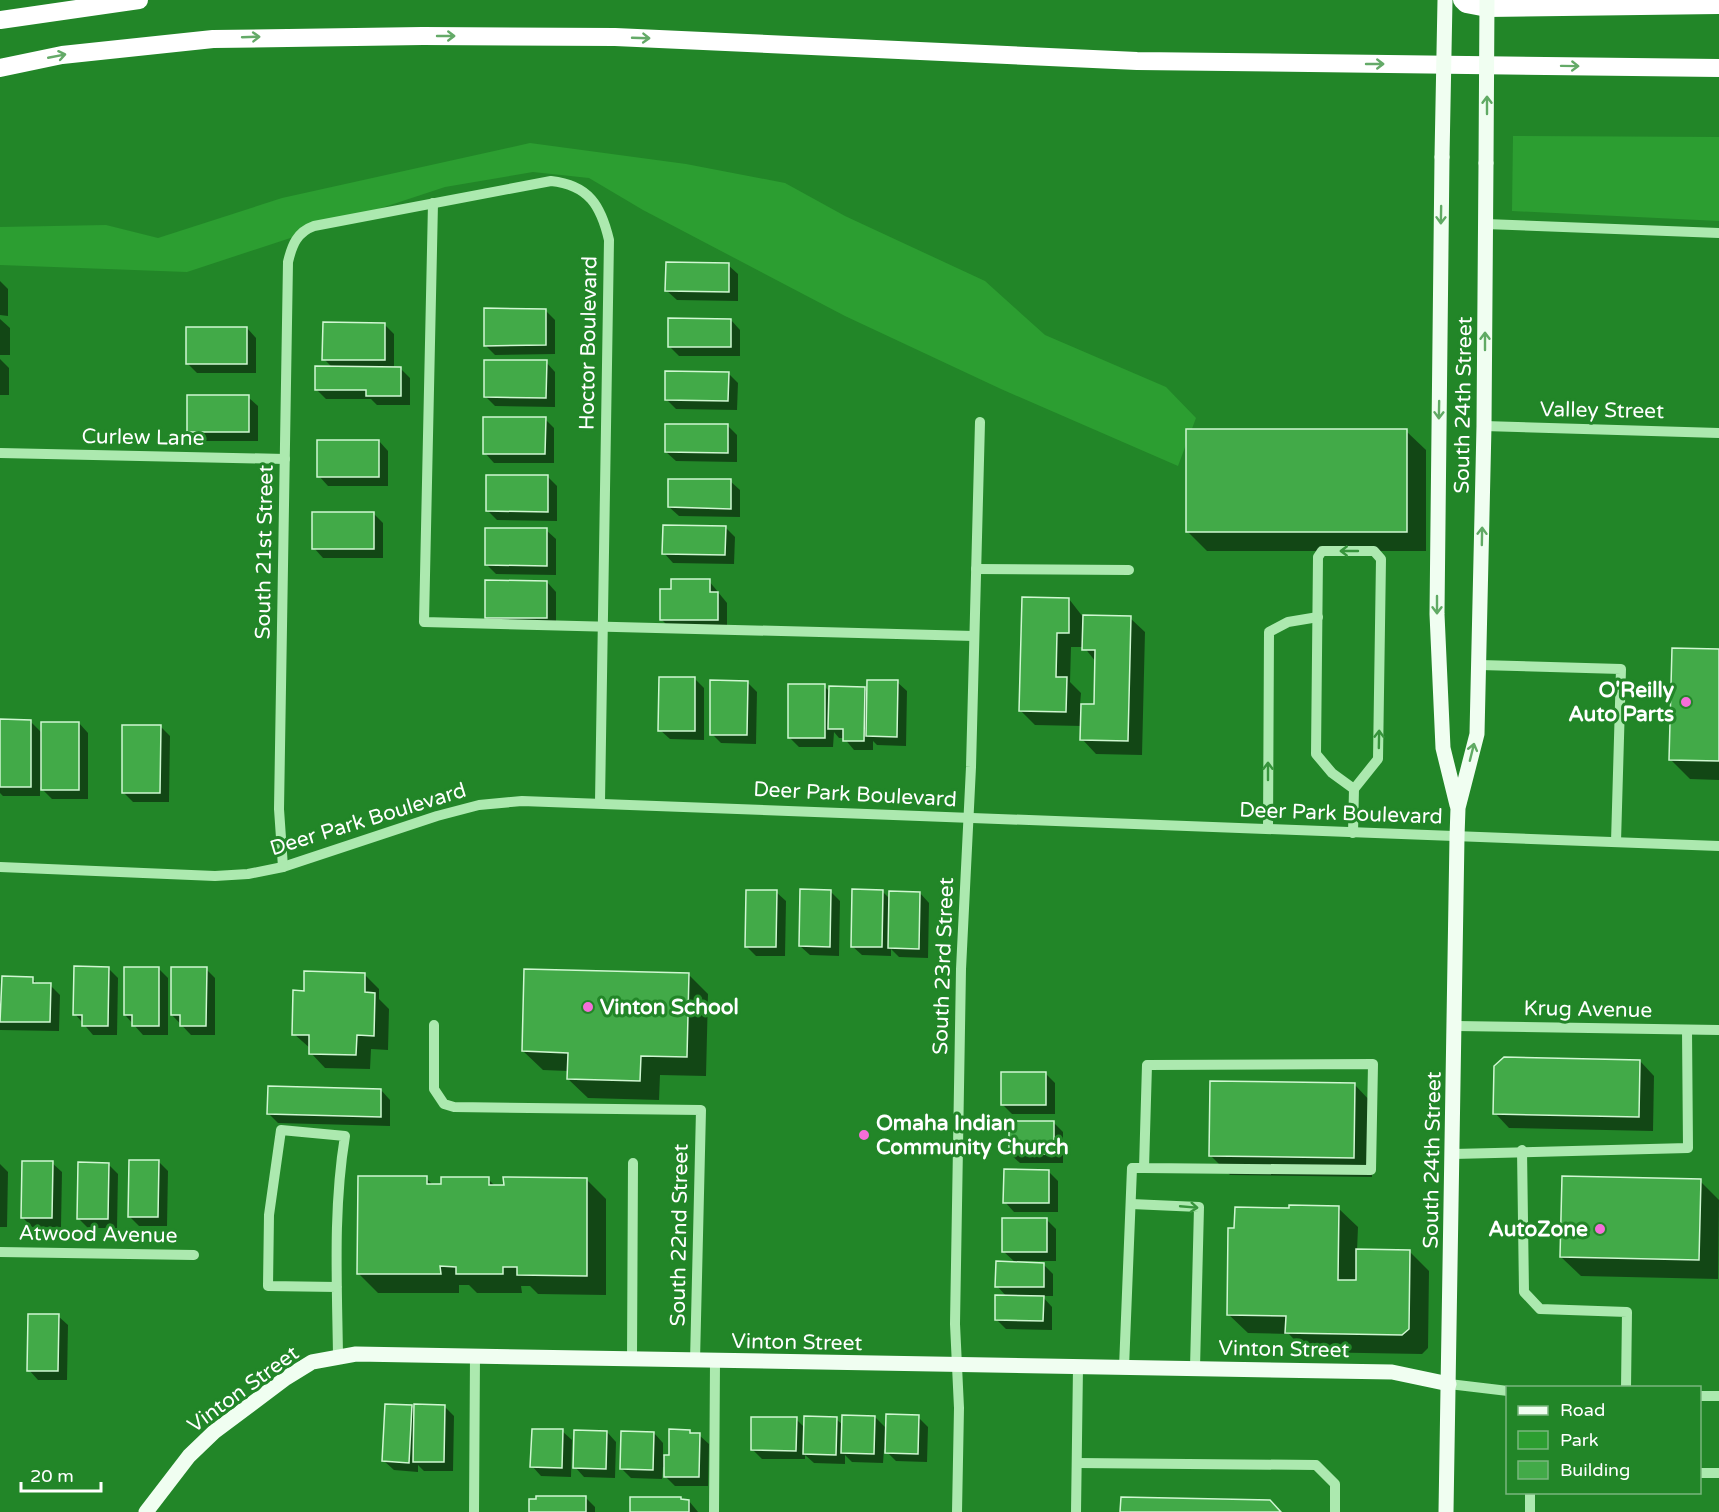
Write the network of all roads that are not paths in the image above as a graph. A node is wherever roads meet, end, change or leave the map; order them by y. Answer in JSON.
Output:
{"nodes":[{"id":1,"x":139,"y":0,"type":"edge"},
{"id":2,"x":1445,"y":0,"type":"edge"},
{"id":3,"x":1462,"y":0,"type":"edge"},
{"id":4,"x":1487,"y":4,"type":"edge"},
{"id":5,"x":1719,"y":5,"type":"edge"},
{"id":6,"x":0,"y":20,"type":"edge"},
{"id":7,"x":0,"y":68,"type":"edge"},
{"id":8,"x":1719,"y":68,"type":"edge"},
{"id":9,"x":433,"y":203,"type":"junction"},
{"id":10,"x":1485,"y":224,"type":"junction"},
{"id":11,"x":1719,"y":233,"type":"edge"},
{"id":12,"x":296,"y":238,"type":"joint"},
{"id":13,"x":980,"y":422,"type":"dead end"},
{"id":14,"x":1484,"y":426,"type":"junction"},
{"id":15,"x":1719,"y":433,"type":"edge"},
{"id":16,"x":0,"y":453,"type":"edge"},
{"id":17,"x":285,"y":459,"type":"junction"},
{"id":18,"x":976,"y":569,"type":"junction"},
{"id":19,"x":1129,"y":570,"type":"dead end"},
{"id":20,"x":1318,"y":617,"type":"junction"},
{"id":21,"x":603,"y":626,"type":"junction"},
{"id":22,"x":974,"y":636,"type":"junction"},
{"id":23,"x":1480,"y":665,"type":"junction"},
{"id":24,"x":1354,"y":789,"type":"junction"},
{"id":25,"x":600,"y":802,"type":"junction"},
{"id":26,"x":1458,"y":808,"type":"junction"},
{"id":27,"x":968,"y":818,"type":"junction"},
{"id":28,"x":1268,"y":829,"type":"junction"},
{"id":29,"x":1353,"y":832,"type":"junction"},
{"id":30,"x":1457,"y":837,"type":"junction"},
{"id":31,"x":1616,"y":842,"type":"junction"},
{"id":32,"x":1719,"y":846,"type":"edge"},
{"id":33,"x":0,"y":867,"type":"edge"},
{"id":34,"x":283,"y":867,"type":"junction"},
{"id":35,"x":434,"y":1025,"type":"dead end"},
{"id":36,"x":1456,"y":1026,"type":"junction"},
{"id":37,"x":1687,"y":1030,"type":"junction"},
{"id":38,"x":1719,"y":1030,"type":"edge"},
{"id":39,"x":1522,"y":1150,"type":"junction"},
{"id":40,"x":1453,"y":1154,"type":"junction"},
{"id":41,"x":633,"y":1163,"type":"dead end"},
{"id":42,"x":1144,"y":1168,"type":"junction"},
{"id":43,"x":1131,"y":1204,"type":"junction"},
{"id":44,"x":0,"y":1252,"type":"edge"},
{"id":45,"x":194,"y":1255,"type":"dead end"},
{"id":46,"x":337,"y":1287,"type":"junction"},
{"id":47,"x":475,"y":1355,"type":"junction"},
{"id":48,"x":338,"y":1356,"type":"junction"},
{"id":49,"x":632,"y":1359,"type":"junction"},
{"id":50,"x":695,"y":1361,"type":"junction"},
{"id":51,"x":715,"y":1362,"type":"junction"},
{"id":52,"x":957,"y":1365,"type":"junction"},
{"id":53,"x":1078,"y":1367,"type":"junction"},
{"id":54,"x":1124,"y":1368,"type":"junction"},
{"id":55,"x":1195,"y":1368,"type":"junction"},
{"id":56,"x":1449,"y":1384,"type":"junction"},
{"id":57,"x":1626,"y":1386,"type":"edge"},
{"id":58,"x":1506,"y":1391,"type":"edge"},
{"id":59,"x":1701,"y":1396,"type":"edge"},
{"id":60,"x":1719,"y":1396,"type":"edge"},
{"id":61,"x":1077,"y":1462,"type":"junction"},
{"id":62,"x":1701,"y":1473,"type":"edge"},
{"id":63,"x":1719,"y":1473,"type":"edge"},
{"id":64,"x":1530,"y":1494,"type":"edge"},
{"id":65,"x":146,"y":1512,"type":"edge"},
{"id":66,"x":474,"y":1512,"type":"edge"},
{"id":67,"x":714,"y":1512,"type":"edge"},
{"id":68,"x":957,"y":1512,"type":"edge"},
{"id":69,"x":1076,"y":1512,"type":"edge"},
{"id":70,"x":1335,"y":1512,"type":"edge"},
{"id":71,"x":1446,"y":1512,"type":"edge"},
{"id":72,"x":1530,"y":1512,"type":"edge"}],
"edges":[{"from":1,"to":6,"type":"highway"},
{"from":2,"to":26,"type":"main road","name":"South 24th Street","one_way":true,"bridge":true},
{"from":3,"to":4,"type":"highway"},
{"from":4,"to":5,"type":"highway"},
{"from":10,"to":4,"type":"main road","name":"South 24th Street","one_way":true,"bridge":true},
{"from":7,"to":8,"type":"highway","one_way":true},
{"from":9,"to":12,"type":"street","name":"Hoctor Boulevard"},
{"from":9,"to":21,"type":"street","name":"Hoctor Boulevard"},
{"from":9,"to":21,"type":"street"},
{"from":10,"to":11,"type":"street"},
{"from":14,"to":10,"type":"main road","name":"South 24th Street","one_way":true},
{"from":12,"to":17,"type":"street","name":"South 21st Street"},
{"from":13,"to":18,"type":"street","name":"South 23rd Street"},
{"from":14,"to":15,"type":"street","name":"Valley Street"},
{"from":23,"to":14,"type":"main road","name":"South 24th Street","one_way":true},
{"from":16,"to":17,"type":"street","name":"Curlew Lane"},
{"from":17,"to":34,"type":"street","name":"South 21st Street"},
{"from":18,"to":19,"type":"street"},
{"from":18,"to":22,"type":"street","name":"South 23rd Street"},
{"from":20,"to":24,"type":"street"},
{"from":24,"to":20,"type":"street","one_way":true},
{"from":28,"to":20,"type":"street","one_way":true},
{"from":21,"to":22,"type":"street"},
{"from":21,"to":25,"type":"street","name":"Hoctor Boulevard"},
{"from":22,"to":27,"type":"street","name":"South 23rd Street"},
{"from":26,"to":23,"type":"main road","name":"South 24th Street","one_way":true},
{"from":23,"to":31,"type":"street"},
{"from":24,"to":29,"type":"street"},
{"from":25,"to":27,"type":"street","name":"Deer Park Boulevard"},
{"from":25,"to":34,"type":"street","name":"Deer Park Boulevard"},
{"from":26,"to":30,"type":"main road","name":"South 24th Street"},
{"from":27,"to":28,"type":"street","name":"Deer Park Boulevard"},
{"from":27,"to":52,"type":"street","name":"South 23rd Street"},
{"from":28,"to":29,"type":"street","name":"Deer Park Boulevard"},
{"from":29,"to":30,"type":"street","name":"Deer Park Boulevard"},
{"from":30,"to":31,"type":"street","name":"Deer Park Boulevard"},
{"from":30,"to":36,"type":"main road","name":"South 24th Street"},
{"from":31,"to":32,"type":"street","name":"Deer Park Boulevard"},
{"from":33,"to":34,"type":"street","name":"Deer Park Boulevard"},
{"from":35,"to":50,"type":"street","name":"South 22nd Street"},
{"from":36,"to":37,"type":"street","name":"Krug Avenue"},
{"from":36,"to":40,"type":"main road","name":"South 24th Street"},
{"from":37,"to":38,"type":"street","name":"Krug Avenue"},
{"from":37,"to":39,"type":"street"},
{"from":39,"to":40,"type":"street"},
{"from":39,"to":57,"type":"street"},
{"from":40,"to":56,"type":"main road","name":"South 24th Street"},
{"from":41,"to":49,"type":"street"},
{"from":42,"to":42,"type":"street"},
{"from":42,"to":43,"type":"street"},
{"from":43,"to":54,"type":"street"},
{"from":43,"to":55,"type":"street","one_way":true},
{"from":44,"to":45,"type":"street","name":"Atwood Avenue"},
{"from":46,"to":46,"type":"street"},
{"from":46,"to":48,"type":"street"},
{"from":47,"to":48,"type":"main road","name":"Vinton Street"},
{"from":47,"to":49,"type":"main road","name":"Vinton Street"},
{"from":47,"to":66,"type":"street"},
{"from":48,"to":65,"type":"main road","name":"Vinton Street"},
{"from":49,"to":50,"type":"main road","name":"Vinton Street"},
{"from":50,"to":51,"type":"main road","name":"Vinton Street"},
{"from":51,"to":52,"type":"main road","name":"Vinton Street"},
{"from":51,"to":67,"type":"street"},
{"from":52,"to":53,"type":"main road","name":"Vinton Street"},
{"from":52,"to":68,"type":"street","name":"South 23rd Street"},
{"from":53,"to":54,"type":"main road","name":"Vinton Street"},
{"from":53,"to":61,"type":"street"},
{"from":54,"to":55,"type":"main road","name":"Vinton Street"},
{"from":55,"to":56,"type":"main road","name":"Vinton Street"},
{"from":56,"to":58,"type":"street","name":"Vinton Street"},
{"from":56,"to":71,"type":"main road","name":"South 24th Street"},
{"from":59,"to":60,"type":"street"},
{"from":61,"to":69,"type":"street"},
{"from":61,"to":70,"type":"street"},
{"from":62,"to":63,"type":"street"},
{"from":64,"to":72,"type":"street"}]}
